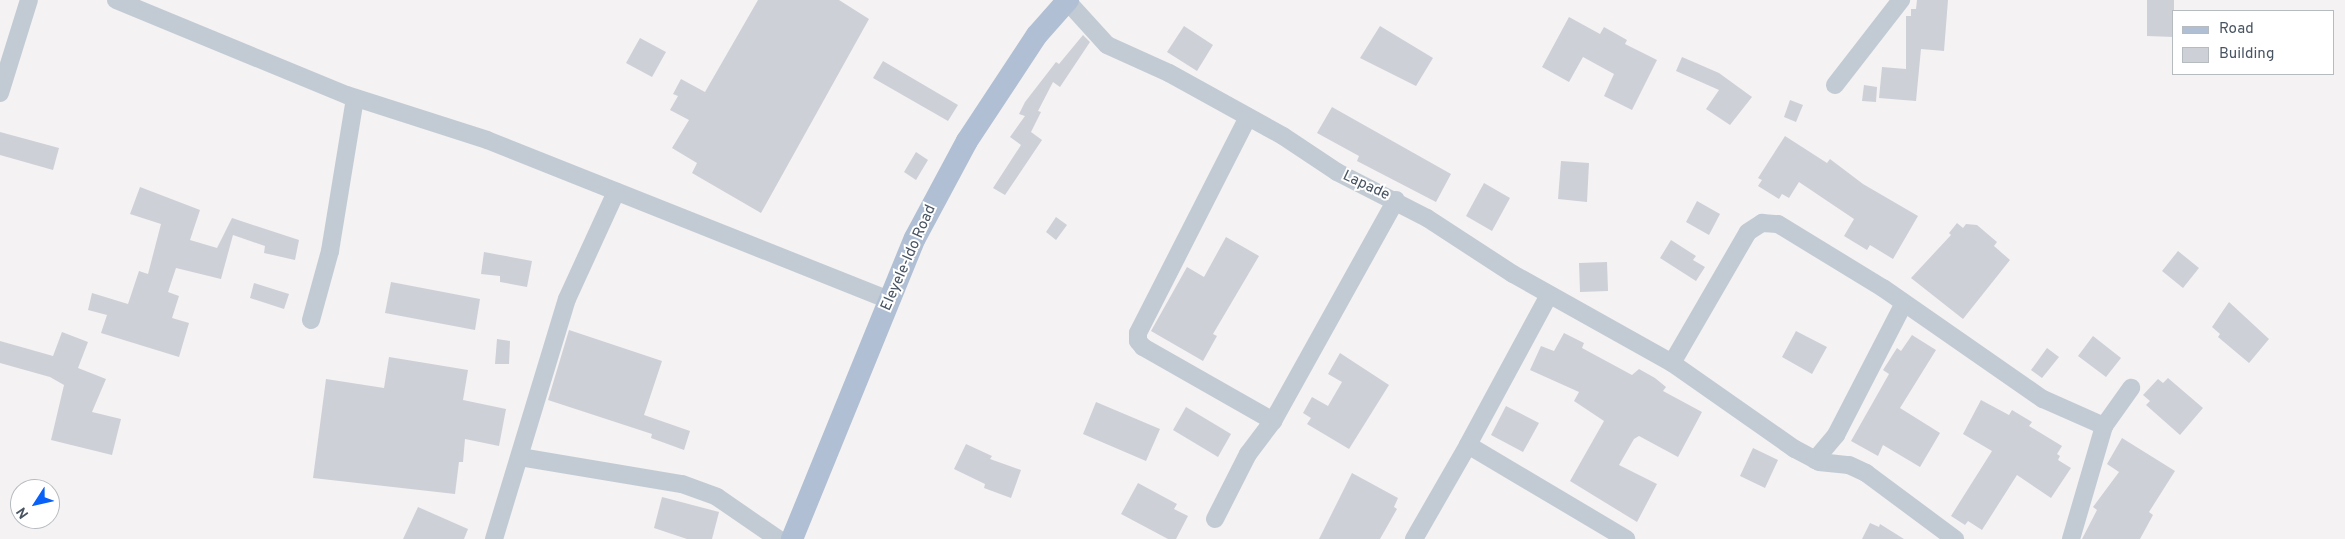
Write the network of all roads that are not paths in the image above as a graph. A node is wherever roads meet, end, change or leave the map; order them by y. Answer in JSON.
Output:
{"nodes":[{"id":1,"x":29,"y":0,"type":"edge"},
{"id":2,"x":116,"y":0,"type":"edge"},
{"id":3,"x":1068,"y":0,"type":"edge"},
{"id":4,"x":1901,"y":0,"type":"edge"},
{"id":5,"x":1835,"y":86,"type":"dead end"},
{"id":6,"x":0,"y":92,"type":"edge"},
{"id":7,"x":355,"y":98,"type":"junction"},
{"id":8,"x":1248,"y":117,"type":"junction"},
{"id":9,"x":616,"y":192,"type":"junction"},
{"id":10,"x":1396,"y":200,"type":"junction"},
{"id":11,"x":1549,"y":295,"type":"junction"},
{"id":12,"x":889,"y":300,"type":"junction"},
{"id":13,"x":1904,"y":302,"type":"junction"},
{"id":14,"x":311,"y":320,"type":"dead end"},
{"id":15,"x":1672,"y":363,"type":"junction"},
{"id":16,"x":2131,"y":388,"type":"dead end"},
{"id":17,"x":1273,"y":421,"type":"junction"},
{"id":18,"x":2104,"y":426,"type":"junction"},
{"id":19,"x":1468,"y":445,"type":"junction"},
{"id":20,"x":520,"y":457,"type":"junction"},
{"id":21,"x":1815,"y":460,"type":"junction"},
{"id":22,"x":1215,"y":519,"type":"dead end"},
{"id":23,"x":494,"y":539,"type":"edge"},
{"id":24,"x":778,"y":539,"type":"edge"},
{"id":25,"x":792,"y":539,"type":"edge"},
{"id":26,"x":1414,"y":539,"type":"edge"},
{"id":27,"x":1626,"y":539,"type":"edge"},
{"id":28,"x":1955,"y":539,"type":"edge"},
{"id":29,"x":2071,"y":539,"type":"edge"}],
"edges":[{"from":1,"to":6,"type":"street"},
{"from":2,"to":7,"type":"street"},
{"from":3,"to":8,"type":"street","name":"Lapade"},
{"from":3,"to":12,"type":"main road","name":"Eleyele-Ido Road"},
{"from":4,"to":5,"type":"street"},
{"from":7,"to":9,"type":"street"},
{"from":7,"to":14,"type":"street"},
{"from":8,"to":10,"type":"street","name":"Lapade"},
{"from":8,"to":17,"type":"street"},
{"from":9,"to":12,"type":"street"},
{"from":9,"to":20,"type":"street"},
{"from":10,"to":11,"type":"street","name":"Lapade"},
{"from":10,"to":17,"type":"street"},
{"from":11,"to":15,"type":"street","name":"Lapade"},
{"from":11,"to":19,"type":"street"},
{"from":12,"to":25,"type":"main road","name":"Eleyele-Ido Road"},
{"from":13,"to":15,"type":"street"},
{"from":13,"to":18,"type":"street"},
{"from":13,"to":21,"type":"street"},
{"from":15,"to":21,"type":"street","name":"Lapade"},
{"from":16,"to":18,"type":"street"},
{"from":17,"to":22,"type":"street"},
{"from":18,"to":29,"type":"street"},
{"from":19,"to":26,"type":"street"},
{"from":19,"to":27,"type":"street"},
{"from":20,"to":23,"type":"street"},
{"from":20,"to":24,"type":"street"},
{"from":21,"to":28,"type":"street"}]}
